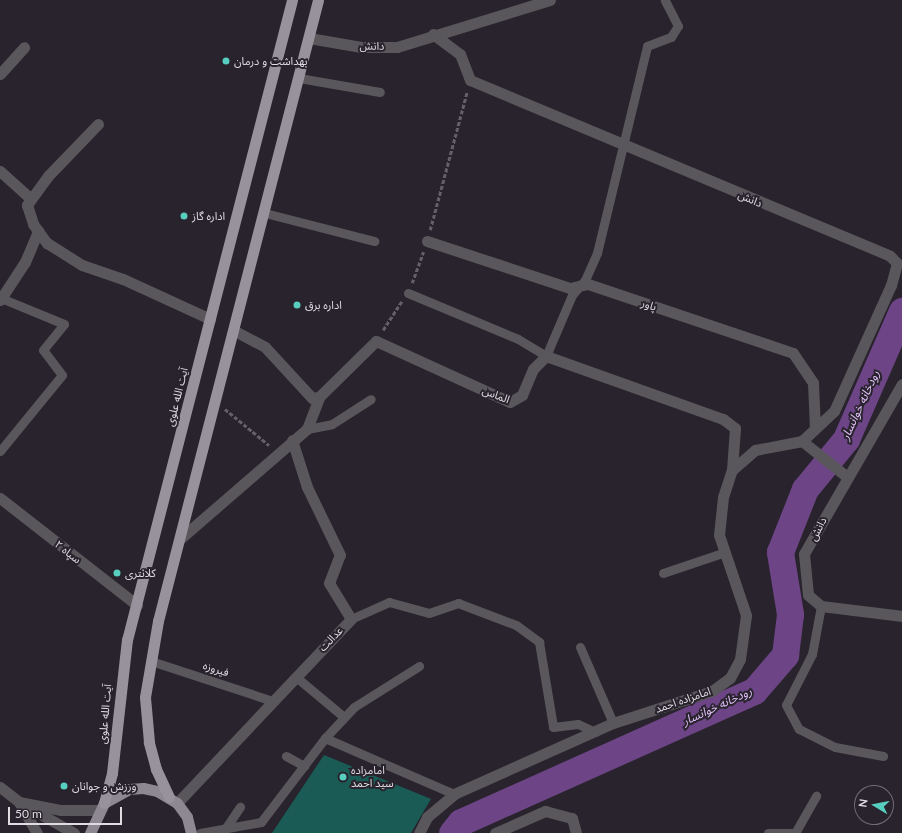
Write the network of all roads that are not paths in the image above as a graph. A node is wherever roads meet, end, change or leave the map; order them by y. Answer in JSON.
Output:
{"nodes":[{"id":1,"x":292,"y":0,"type":"edge"},
{"id":2,"x":318,"y":0,"type":"edge"},
{"id":3,"x":550,"y":0,"type":"edge"},
{"id":4,"x":665,"y":0,"type":"edge"},
{"id":5,"x":517,"y":5,"type":"edge"},
{"id":6,"x":433,"y":34,"type":"junction"},
{"id":7,"x":309,"y":38,"type":"junction"},
{"id":8,"x":24,"y":47,"type":"dead end"},
{"id":9,"x":0,"y":74,"type":"edge"},
{"id":10,"x":299,"y":78,"type":"junction"},
{"id":11,"x":380,"y":92,"type":"dead end"},
{"id":12,"x":98,"y":124,"type":"dead end"},
{"id":13,"x":623,"y":145,"type":"junction"},
{"id":14,"x":0,"y":172,"type":"edge"},
{"id":15,"x":32,"y":199,"type":"junction"},
{"id":16,"x":265,"y":213,"type":"junction"},
{"id":17,"x":38,"y":230,"type":"junction"},
{"id":18,"x":374,"y":241,"type":"dead end"},
{"id":19,"x":427,"y":241,"type":"road end"},
{"id":20,"x":579,"y":286,"type":"junction"},
{"id":21,"x":408,"y":293,"type":"road end"},
{"id":22,"x":1,"y":299,"type":"edge"},
{"id":23,"x":210,"y":319,"type":"junction"},
{"id":24,"x":235,"y":331,"type":"junction"},
{"id":25,"x":546,"y":356,"type":"junction"},
{"id":26,"x":902,"y":384,"type":"edge"},
{"id":27,"x":319,"y":397,"type":"junction"},
{"id":28,"x":371,"y":399,"type":"dead end"},
{"id":29,"x":816,"y":428,"type":"junction"},
{"id":30,"x":307,"y":429,"type":"junction"},
{"id":31,"x":292,"y":440,"type":"junction"},
{"id":32,"x":802,"y":441,"type":"junction"},
{"id":33,"x":0,"y":451,"type":"edge"},
{"id":34,"x":732,"y":470,"type":"junction"},
{"id":35,"x":846,"y":476,"type":"junction"},
{"id":36,"x":0,"y":498,"type":"edge"},
{"id":37,"x":180,"y":538,"type":"junction"},
{"id":38,"x":725,"y":552,"type":"junction"},
{"id":39,"x":663,"y":574,"type":"dead end"},
{"id":40,"x":136,"y":605,"type":"junction"},
{"id":41,"x":821,"y":606,"type":"junction"},
{"id":42,"x":902,"y":616,"type":"edge"},
{"id":43,"x":351,"y":619,"type":"junction"},
{"id":44,"x":580,"y":647,"type":"dead end"},
{"id":45,"x":151,"y":660,"type":"junction"},
{"id":46,"x":419,"y":666,"type":"dead end"},
{"id":47,"x":296,"y":677,"type":"junction"},
{"id":48,"x":273,"y":701,"type":"junction"},
{"id":49,"x":344,"y":716,"type":"junction"},
{"id":50,"x":613,"y":723,"type":"junction"},
{"id":51,"x":594,"y":732,"type":"junction"},
{"id":52,"x":325,"y":738,"type":"junction"},
{"id":53,"x":286,"y":756,"type":"dead end"},
{"id":54,"x":883,"y":756,"type":"dead end"},
{"id":55,"x":304,"y":766,"type":"junction"},
{"id":56,"x":0,"y":787,"type":"edge"},
{"id":57,"x":454,"y":794,"type":"junction"},
{"id":58,"x":816,"y":796,"type":"dead end"},
{"id":59,"x":173,"y":800,"type":"junction"},
{"id":60,"x":19,"y":802,"type":"junction"},
{"id":61,"x":101,"y":806,"type":"junction"},
{"id":62,"x":240,"y":807,"type":"dead end"},
{"id":63,"x":225,"y":829,"type":"junction"},
{"id":64,"x":37,"y":833,"type":"edge"},
{"id":65,"x":74,"y":833,"type":"edge"},
{"id":66,"x":90,"y":833,"type":"edge"},
{"id":67,"x":191,"y":833,"type":"edge"},
{"id":68,"x":200,"y":833,"type":"edge"},
{"id":69,"x":419,"y":833,"type":"edge"},
{"id":70,"x":495,"y":833,"type":"edge"},
{"id":71,"x":576,"y":833,"type":"edge"},
{"id":72,"x":768,"y":833,"type":"edge"}],
"edges":[{"from":1,"to":23,"type":"highway","name":"آیت الله علوی"},
{"from":2,"to":7,"type":"highway"},
{"from":3,"to":5,"type":"street","name":"دانش"},
{"from":4,"to":13,"type":"lane"},
{"from":5,"to":6,"type":"street","name":"دانش"},
{"from":6,"to":7,"type":"street","name":"دانش"},
{"from":6,"to":13,"type":"street","name":"دانش"},
{"from":7,"to":10,"type":"highway"},
{"from":8,"to":9,"type":"street"},
{"from":10,"to":11,"type":"lane"},
{"from":10,"to":16,"type":"highway"},
{"from":12,"to":15,"type":"street"},
{"from":13,"to":20,"type":"lane"},
{"from":13,"to":29,"type":"street","name":"دانش"},
{"from":14,"to":15,"type":"street"},
{"from":15,"to":17,"type":"street"},
{"from":16,"to":18,"type":"lane"},
{"from":16,"to":24,"type":"highway"},
{"from":17,"to":22,"type":"street"},
{"from":17,"to":23,"type":"street"},
{"from":19,"to":20,"type":"street","name":"پاور"},
{"from":20,"to":25,"type":"lane"},
{"from":20,"to":29,"type":"street","name":"پاور"},
{"from":21,"to":25,"type":"lane"},
{"from":22,"to":33,"type":"lane"},
{"from":23,"to":40,"type":"highway","name":"آیت الله علوی"},
{"from":24,"to":27,"type":"street"},
{"from":24,"to":37,"type":"highway"},
{"from":25,"to":27,"type":"street","name":"الماس"},
{"from":25,"to":34,"type":"street"},
{"from":26,"to":35,"type":"street","name":"دانش"},
{"from":27,"to":30,"type":"street"},
{"from":28,"to":30,"type":"lane"},
{"from":29,"to":32,"type":"street","name":"دانش"},
{"from":30,"to":31,"type":"street"},
{"from":31,"to":37,"type":"street"},
{"from":31,"to":43,"type":"street","name":"عدالت"},
{"from":32,"to":34,"type":"street"},
{"from":32,"to":35,"type":"street"},
{"from":34,"to":38,"type":"street","name":"امامزاده احمد"},
{"from":35,"to":41,"type":"street","name":"دانش"},
{"from":36,"to":40,"type":"street","name":"سپاه ۲"},
{"from":37,"to":45,"type":"highway"},
{"from":38,"to":39,"type":"lane"},
{"from":38,"to":50,"type":"street","name":"امامزاده احمد"},
{"from":40,"to":61,"type":"highway","name":"آیت الله علوی"},
{"from":41,"to":42,"type":"street"},
{"from":41,"to":54,"type":"lane"},
{"from":43,"to":47,"type":"street","name":"عدالت"},
{"from":43,"to":51,"type":"lane"},
{"from":44,"to":50,"type":"lane"},
{"from":45,"to":48,"type":"lane","name":"فیروزه"},
{"from":45,"to":59,"type":"highway"},
{"from":46,"to":49,"type":"lane"},
{"from":47,"to":48,"type":"street","name":"عدالت"},
{"from":47,"to":49,"type":"lane"},
{"from":48,"to":59,"type":"street","name":"عدالت"},
{"from":49,"to":52,"type":"lane"},
{"from":50,"to":51,"type":"street","name":"امامزاده احمد"},
{"from":51,"to":57,"type":"street","name":"امامزاده احمد"},
{"from":52,"to":55,"type":"lane"},
{"from":52,"to":57,"type":"lane"},
{"from":53,"to":55,"type":"lane"},
{"from":55,"to":63,"type":"lane"},
{"from":56,"to":60,"type":"street"},
{"from":57,"to":69,"type":"street","name":"امامزاده احمد"},
{"from":58,"to":72,"type":"lane"},
{"from":59,"to":61,"type":"main road"},
{"from":59,"to":67,"type":"main road"},
{"from":60,"to":61,"type":"street"},
{"from":60,"to":64,"type":"street"},
{"from":60,"to":65,"type":"street"},
{"from":61,"to":66,"type":"main road"},
{"from":62,"to":63,"type":"lane"},
{"from":63,"to":68,"type":"lane"},
{"from":70,"to":71,"type":"street"}]}
